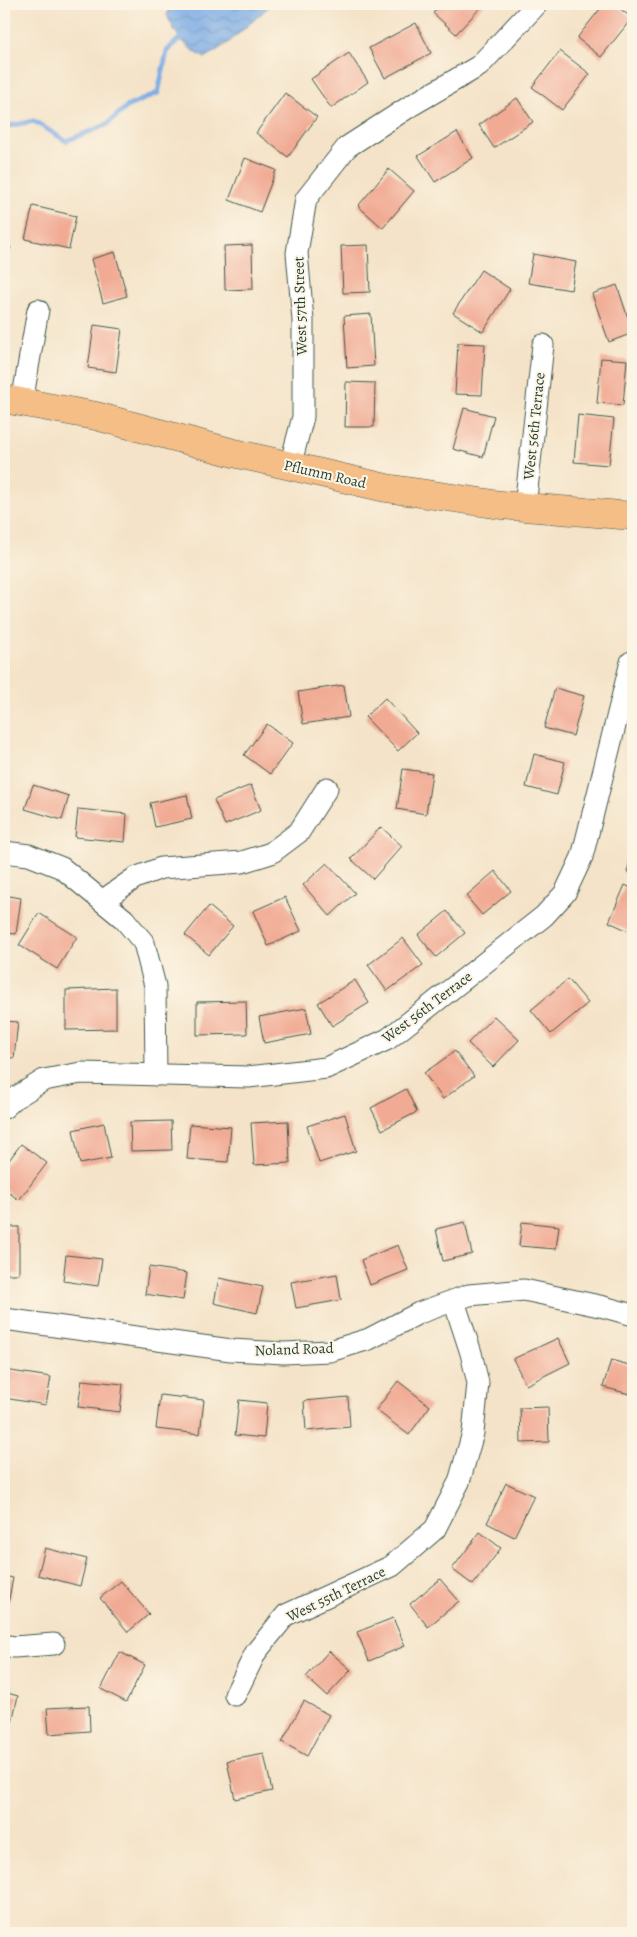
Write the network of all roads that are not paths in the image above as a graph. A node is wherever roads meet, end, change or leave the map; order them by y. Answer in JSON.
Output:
{"nodes":[{"id":1,"x":537,"y":4,"type":"edge"},
{"id":2,"x":38,"y":310,"type":"dead end"},
{"id":3,"x":543,"y":345,"type":"dead end"},
{"id":4,"x":13,"y":400,"type":"edge"},
{"id":5,"x":290,"y":466,"type":"junction"},
{"id":6,"x":525,"y":507,"type":"junction"},
{"id":7,"x":633,"y":516,"type":"edge"},
{"id":8,"x":631,"y":662,"type":"dead end"},
{"id":9,"x":327,"y":788,"type":"dead end"},
{"id":10,"x":4,"y":852,"type":"edge"},
{"id":11,"x":102,"y":901,"type":"junction"},
{"id":12,"x":156,"y":1075,"type":"junction"},
{"id":13,"x":4,"y":1108,"type":"edge"},
{"id":14,"x":454,"y":1301,"type":"junction"},
{"id":15,"x":633,"y":1315,"type":"edge"},
{"id":16,"x":4,"y":1319,"type":"edge"},
{"id":17,"x":54,"y":1644,"type":"dead end"},
{"id":18,"x":4,"y":1645,"type":"edge"},
{"id":19,"x":235,"y":1695,"type":"dead end"}],
"edges":[{"from":1,"to":5,"type":"street","name":"West 57th Street"},
{"from":2,"to":4,"type":"street","name":"Pflumm Road"},
{"from":3,"to":6,"type":"street","name":"West 56th Terrace"},
{"from":4,"to":5,"type":"main road","name":"Pflumm Road"},
{"from":5,"to":6,"type":"main road","name":"Pflumm Road"},
{"from":6,"to":7,"type":"main road","name":"Pflumm Road"},
{"from":8,"to":12,"type":"street","name":"West 56th Terrace"},
{"from":9,"to":11,"type":"street"},
{"from":10,"to":11,"type":"street"},
{"from":11,"to":12,"type":"street"},
{"from":12,"to":13,"type":"street","name":"West 56th Terrace"},
{"from":14,"to":15,"type":"street","name":"Noland Road"},
{"from":14,"to":16,"type":"street","name":"Noland Road"},
{"from":14,"to":19,"type":"street","name":"West 55th Terrace"},
{"from":17,"to":18,"type":"street"}]}
